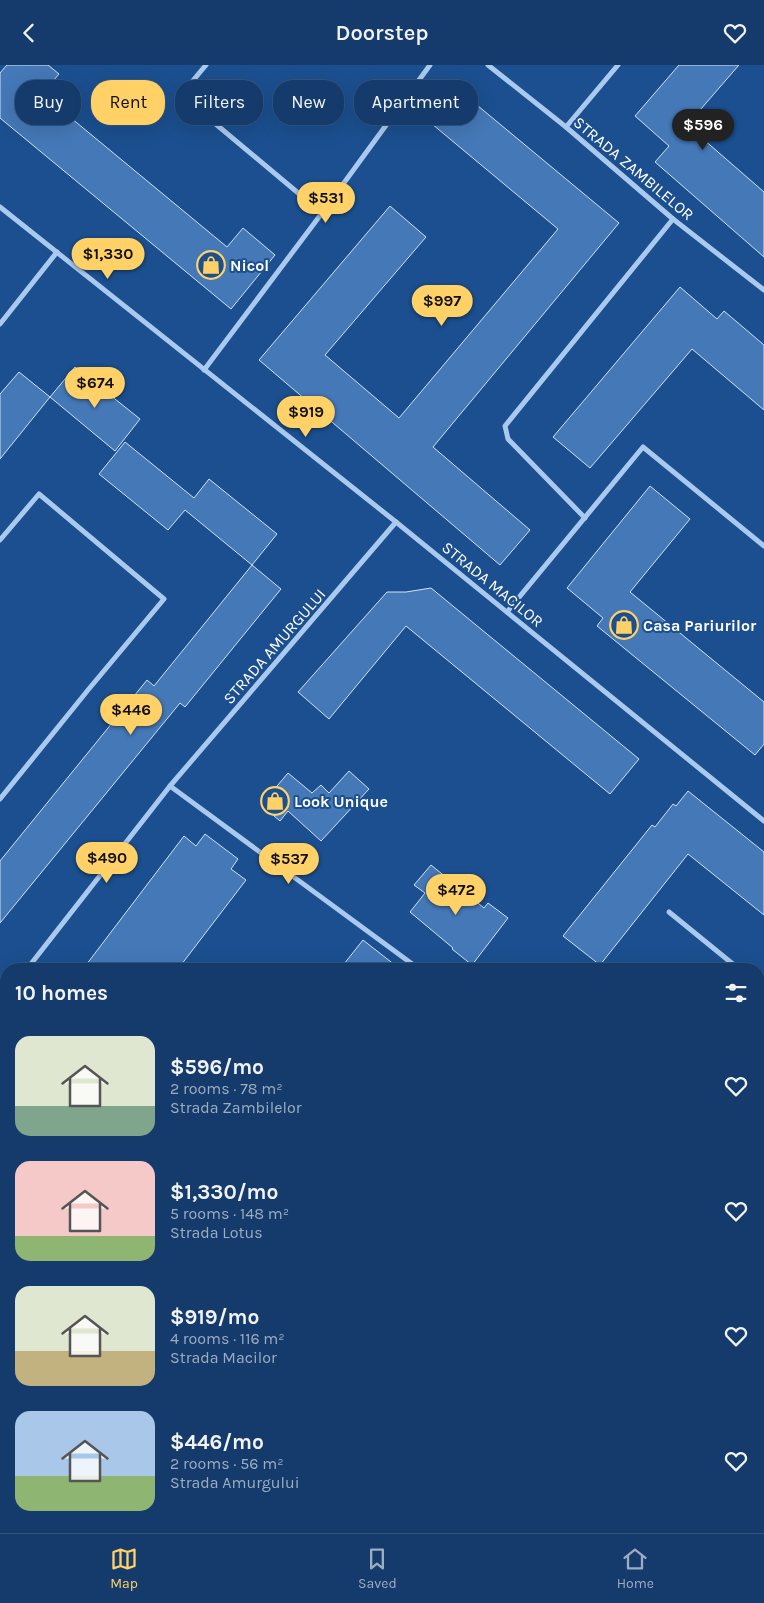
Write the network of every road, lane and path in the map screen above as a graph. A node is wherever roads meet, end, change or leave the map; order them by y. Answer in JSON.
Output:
{"nodes":[{"id":1,"x":206,"y":65,"type":"edge"},
{"id":2,"x":430,"y":65,"type":"edge"},
{"id":3,"x":488,"y":65,"type":"edge"},
{"id":4,"x":618,"y":65,"type":"edge"},
{"id":5,"x":566,"y":127,"type":"junction"},
{"id":6,"x":0,"y":207,"type":"edge"},
{"id":7,"x":322,"y":213,"type":"junction"},
{"id":8,"x":673,"y":219,"type":"junction"},
{"id":9,"x":57,"y":252,"type":"junction"},
{"id":10,"x":764,"y":290,"type":"edge"},
{"id":11,"x":0,"y":324,"type":"edge"},
{"id":12,"x":204,"y":370,"type":"junction"},
{"id":13,"x":585,"y":518,"type":"junction"},
{"id":14,"x":396,"y":522,"type":"junction"},
{"id":15,"x":0,"y":540,"type":"edge"},
{"id":16,"x":764,"y":546,"type":"edge"},
{"id":17,"x":508,"y":613,"type":"junction"},
{"id":18,"x":170,"y":786,"type":"junction"},
{"id":19,"x":0,"y":799,"type":"edge"},
{"id":20,"x":764,"y":821,"type":"edge"},
{"id":21,"x":670,"y":912,"type":"dead end"},
{"id":22,"x":32,"y":963,"type":"edge"},
{"id":23,"x":411,"y":963,"type":"edge"},
{"id":24,"x":732,"y":963,"type":"edge"}],
"edges":[{"from":1,"to":7,"type":"street"},
{"from":2,"to":7,"type":"street"},
{"from":3,"to":5,"type":"street","name":"STRADA ZAMBILELOR"},
{"from":4,"to":5,"type":"street"},
{"from":5,"to":8,"type":"street","name":"STRADA ZAMBILELOR"},
{"from":6,"to":9,"type":"street","name":"STRADA MACILOR"},
{"from":7,"to":12,"type":"street"},
{"from":8,"to":10,"type":"street","name":"STRADA ZAMBILELOR"},
{"from":8,"to":13,"type":"street"},
{"from":9,"to":11,"type":"street"},
{"from":9,"to":12,"type":"street","name":"STRADA MACILOR"},
{"from":12,"to":14,"type":"street","name":"STRADA MACILOR"},
{"from":13,"to":16,"type":"street"},
{"from":13,"to":17,"type":"street"},
{"from":14,"to":17,"type":"street","name":"STRADA MACILOR"},
{"from":14,"to":18,"type":"street","name":"STRADA AMURGULUI"},
{"from":15,"to":19,"type":"street"},
{"from":17,"to":20,"type":"street","name":"STRADA MACILOR"},
{"from":18,"to":22,"type":"street","name":"STRADA AMURGULUI"},
{"from":18,"to":23,"type":"street"},
{"from":21,"to":24,"type":"street"}]}
